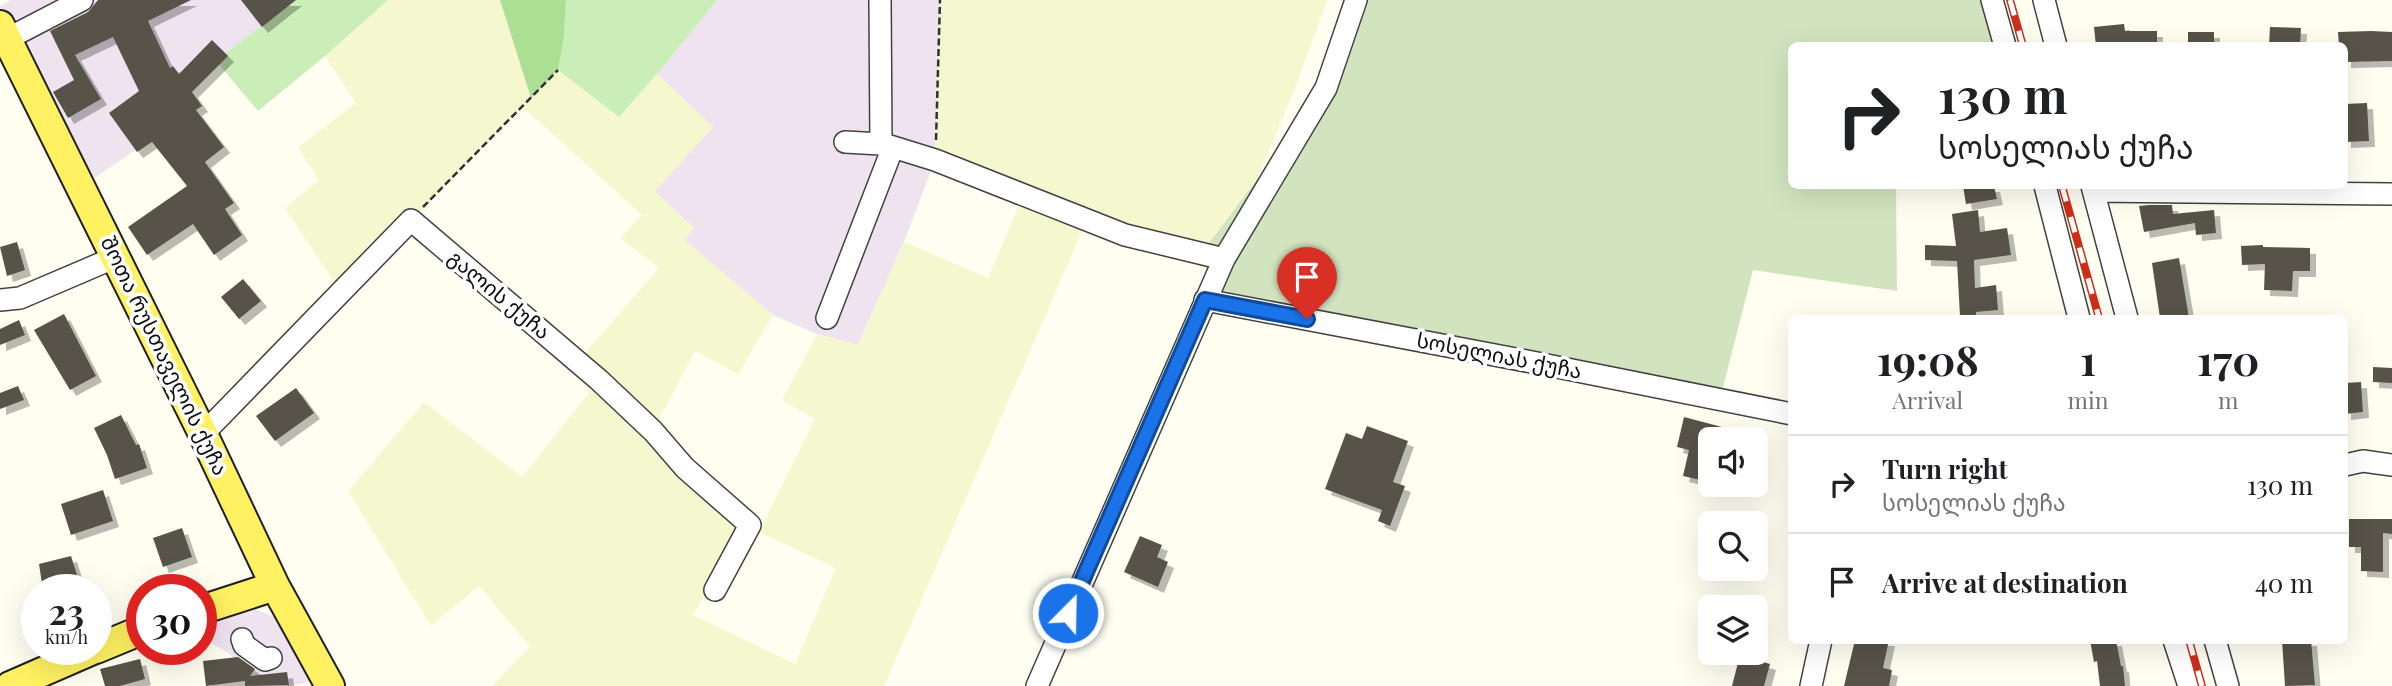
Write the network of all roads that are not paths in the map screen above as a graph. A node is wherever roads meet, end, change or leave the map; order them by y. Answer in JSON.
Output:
{"nodes":[{"id":1,"x":82,"y":0,"type":"edge"},
{"id":2,"x":880,"y":0,"type":"edge"},
{"id":3,"x":1356,"y":0,"type":"edge"},
{"id":4,"x":1992,"y":0,"type":"edge"},
{"id":5,"x":2044,"y":0,"type":"edge"},
{"id":6,"x":4,"y":32,"type":"edge"},
{"id":7,"x":2004,"y":42,"type":"edge"},
{"id":8,"x":2055,"y":42,"type":"edge"},
{"id":9,"x":845,"y":142,"type":"dead end"},
{"id":10,"x":887,"y":146,"type":"junction"},
{"id":11,"x":2046,"y":189,"type":"edge"},
{"id":12,"x":2093,"y":189,"type":"edge"},
{"id":13,"x":2143,"y":189,"type":"edge"},
{"id":14,"x":2392,"y":194,"type":"edge"},
{"id":15,"x":116,"y":257,"type":"junction"},
{"id":16,"x":1224,"y":259,"type":"junction"},
{"id":17,"x":0,"y":300,"type":"edge"},
{"id":18,"x":1205,"y":300,"type":"junction"},
{"id":19,"x":2078,"y":315,"type":"edge"},
{"id":20,"x":2126,"y":315,"type":"edge"},
{"id":21,"x":827,"y":318,"type":"dead end"},
{"id":22,"x":1788,"y":413,"type":"edge"},
{"id":23,"x":203,"y":434,"type":"junction"},
{"id":24,"x":2392,"y":464,"type":"edge"},
{"id":25,"x":2348,"y":465,"type":"edge"},
{"id":26,"x":275,"y":586,"type":"junction"},
{"id":27,"x":715,"y":590,"type":"dead end"},
{"id":28,"x":217,"y":605,"type":"edge"},
{"id":29,"x":1820,"y":644,"type":"edge"},
{"id":30,"x":2175,"y":644,"type":"edge"},
{"id":31,"x":2216,"y":644,"type":"edge"},
{"id":32,"x":59,"y":665,"type":"edge"},
{"id":33,"x":10,"y":686,"type":"edge"},
{"id":34,"x":330,"y":686,"type":"edge"},
{"id":35,"x":1037,"y":686,"type":"edge"},
{"id":36,"x":1811,"y":686,"type":"edge"},
{"id":37,"x":2189,"y":686,"type":"edge"},
{"id":38,"x":2228,"y":686,"type":"edge"}],
"edges":[{"from":1,"to":6,"type":"street"},
{"from":2,"to":10,"type":"street"},
{"from":3,"to":16,"type":"street"},
{"from":4,"to":7,"type":"street"},
{"from":5,"to":8,"type":"street"},
{"from":6,"to":15,"type":"main road","name":"შოთა რუსთაველის ქუჩა"},
{"from":9,"to":10,"type":"street"},
{"from":10,"to":16,"type":"street"},
{"from":10,"to":21,"type":"street"},
{"from":11,"to":19,"type":"street"},
{"from":12,"to":20,"type":"street"},
{"from":13,"to":14,"type":"street"},
{"from":15,"to":17,"type":"street"},
{"from":15,"to":23,"type":"main road","name":"შოთა რუსთაველის ქუჩა"},
{"from":16,"to":18,"type":"street"},
{"from":18,"to":22,"type":"street","name":"სოსელიას ქუჩა"},
{"from":18,"to":35,"type":"street"},
{"from":23,"to":26,"type":"main road","name":"შოთა რუსთაველის ქუჩა"},
{"from":23,"to":27,"type":"street","name":"გალის ქუჩა"},
{"from":24,"to":25,"type":"street"},
{"from":26,"to":28,"type":"main road"},
{"from":26,"to":34,"type":"main road","name":"შოთა რუსთაველის ქუჩა"},
{"from":29,"to":36,"type":"street"},
{"from":30,"to":37,"type":"street"},
{"from":31,"to":38,"type":"street"},
{"from":32,"to":33,"type":"main road"}]}
